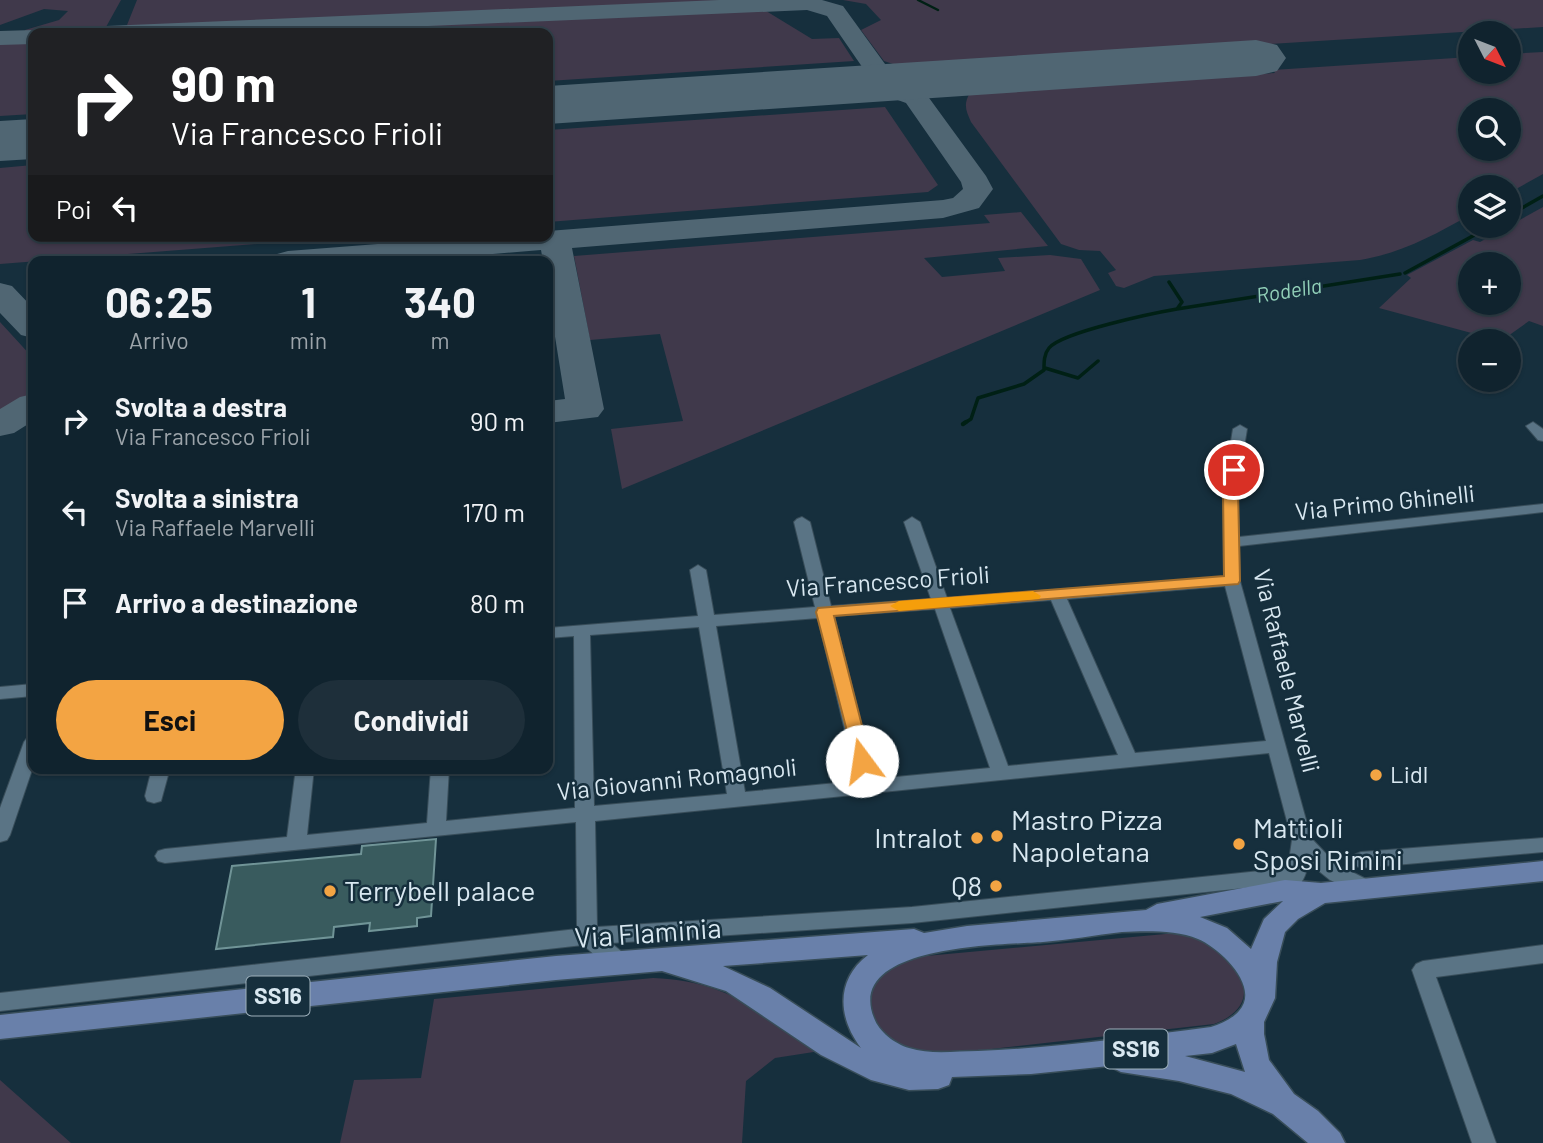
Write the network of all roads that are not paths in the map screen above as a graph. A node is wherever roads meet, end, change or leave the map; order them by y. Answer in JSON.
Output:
{"nodes":[{"id":1,"x":1240,"y":429,"type":"dead end"},
{"id":2,"x":1543,"y":508,"type":"edge"},
{"id":3,"x":802,"y":522,"type":"dead end"},
{"id":4,"x":912,"y":522,"type":"dead end"},
{"id":5,"x":1233,"y":542,"type":"junction"},
{"id":6,"x":698,"y":570,"type":"dead end"},
{"id":7,"x":1232,"y":581,"type":"junction"},
{"id":8,"x":1057,"y":594,"type":"junction"},
{"id":9,"x":940,"y":603,"type":"junction"},
{"id":10,"x":824,"y":612,"type":"junction"},
{"id":11,"x":707,"y":621,"type":"junction"},
{"id":12,"x":582,"y":630,"type":"junction"},
{"id":13,"x":553,"y":633,"type":"edge"},
{"id":14,"x":28,"y":690,"type":"edge"},
{"id":15,"x":0,"y":693,"type":"edge"},
{"id":16,"x":1277,"y":746,"type":"junction"},
{"id":17,"x":28,"y":756,"type":"edge"},
{"id":18,"x":1129,"y":760,"type":"junction"},
{"id":19,"x":1001,"y":773,"type":"junction"},
{"id":20,"x":160,"y":774,"type":"edge"},
{"id":21,"x":304,"y":774,"type":"edge"},
{"id":22,"x":440,"y":774,"type":"edge"},
{"id":23,"x":868,"y":786,"type":"junction"},
{"id":24,"x":154,"y":796,"type":"dead end"},
{"id":25,"x":737,"y":799,"type":"junction"},
{"id":26,"x":585,"y":814,"type":"junction"},
{"id":27,"x":436,"y":828,"type":"junction"},
{"id":28,"x":0,"y":835,"type":"edge"},
{"id":29,"x":1302,"y":840,"type":"junction"},
{"id":30,"x":296,"y":842,"type":"junction"},
{"id":31,"x":1543,"y":845,"type":"edge"},
{"id":32,"x":165,"y":856,"type":"dead end"},
{"id":33,"x":1361,"y":860,"type":"dead end"},
{"id":34,"x":1543,"y":871,"type":"edge"},
{"id":35,"x":1285,"y":881,"type":"junction"},
{"id":36,"x":1367,"y":889,"type":"junction"},
{"id":37,"x":1321,"y":893,"type":"junction"},
{"id":38,"x":1143,"y":921,"type":"junction"},
{"id":39,"x":587,"y":936,"type":"junction"},
{"id":40,"x":930,"y":942,"type":"junction"},
{"id":41,"x":1543,"y":954,"type":"edge"},
{"id":42,"x":651,"y":960,"type":"junction"},
{"id":43,"x":620,"y":962,"type":"junction"},
{"id":44,"x":0,"y":1002,"type":"edge"},
{"id":45,"x":1255,"y":1010,"type":"junction"},
{"id":46,"x":0,"y":1027,"type":"edge"},
{"id":47,"x":1091,"y":1055,"type":"junction"},
{"id":48,"x":992,"y":1064,"type":"junction"},
{"id":49,"x":1291,"y":1110,"type":"junction"},
{"id":50,"x":1329,"y":1143,"type":"edge"},
{"id":51,"x":1483,"y":1143,"type":"edge"}],
"edges":[{"from":1,"to":5,"type":"street","name":"Via Raffaele Marvelli"},
{"from":2,"to":5,"type":"street","name":"Via Primo Ghinelli"},
{"from":3,"to":10,"type":"street"},
{"from":4,"to":9,"type":"street"},
{"from":5,"to":7,"type":"street","name":"Via Raffaele Marvelli"},
{"from":6,"to":11,"type":"street"},
{"from":7,"to":8,"type":"street","name":"Via Francesco Frioli"},
{"from":7,"to":16,"type":"street","name":"Via Raffaele Marvelli"},
{"from":8,"to":9,"type":"street","name":"Via Francesco Frioli"},
{"from":8,"to":18,"type":"street"},
{"from":9,"to":10,"type":"street","name":"Via Francesco Frioli"},
{"from":9,"to":19,"type":"street"},
{"from":10,"to":11,"type":"street","name":"Via Francesco Frioli"},
{"from":10,"to":23,"type":"street"},
{"from":11,"to":12,"type":"street","name":"Via Francesco Frioli"},
{"from":11,"to":25,"type":"street"},
{"from":12,"to":13,"type":"street","name":"Via Francesco Frioli"},
{"from":12,"to":26,"type":"street"},
{"from":14,"to":15,"type":"street"},
{"from":16,"to":18,"type":"street","name":"Via Giovanni Romagnoli"},
{"from":16,"to":29,"type":"street","name":"Via Raffaele Marvelli"},
{"from":17,"to":28,"type":"street"},
{"from":18,"to":19,"type":"street","name":"Via Giovanni Romagnoli"},
{"from":19,"to":23,"type":"street","name":"Via Giovanni Romagnoli"},
{"from":20,"to":24,"type":"street"},
{"from":21,"to":30,"type":"street"},
{"from":22,"to":27,"type":"street"},
{"from":23,"to":25,"type":"street","name":"Via Giovanni Romagnoli"},
{"from":25,"to":26,"type":"street","name":"Via Giovanni Romagnoli"},
{"from":26,"to":27,"type":"street","name":"Via Giovanni Romagnoli"},
{"from":26,"to":39,"type":"street"},
{"from":27,"to":30,"type":"street","name":"Via Giovanni Romagnoli"},
{"from":29,"to":35,"type":"street","name":"Via Raffaele Marvelli"},
{"from":29,"to":36,"type":"street","name":"Via Raffaele Marvelli"},
{"from":30,"to":32,"type":"street","name":"Via Giovanni Romagnoli"},
{"from":31,"to":33,"type":"street"},
{"from":34,"to":36,"type":"main road","name":"Via Flaminia","number":"SS16"},
{"from":35,"to":37,"type":"main road","name":"Via Flaminia","number":"SS16"},
{"from":35,"to":38,"type":"main road","name":"Via Flaminia","number":"SS16"},
{"from":35,"to":39,"type":"street","name":"Via Flaminia"},
{"from":36,"to":37,"type":"main road","name":"Via Flaminia","number":"SS16"},
{"from":37,"to":45,"type":"main road","name":"Via Flaminia","number":"SS16"},
{"from":38,"to":40,"type":"main road","name":"Via Flaminia","number":"SS16"},
{"from":38,"to":45,"type":"main road","name":"Via Flaminia","number":"SS16"},
{"from":39,"to":43,"type":"street"},
{"from":39,"to":44,"type":"street","name":"Via Flaminia"},
{"from":40,"to":42,"type":"main road","name":"Via Flaminia","number":"SS16"},
{"from":40,"to":48,"type":"main road","name":"Via Flaminia","number":"SS16"},
{"from":41,"to":51,"type":"street"},
{"from":42,"to":43,"type":"main road","name":"Via Flaminia","number":"SS16"},
{"from":42,"to":48,"type":"main road","name":"Via Flaminia","number":"SS16"},
{"from":43,"to":46,"type":"main road","name":"Via Flaminia","number":"SS16"},
{"from":45,"to":47,"type":"main road","name":"Via Flaminia","number":"SS16"},
{"from":45,"to":49,"type":"main road"},
{"from":47,"to":48,"type":"main road","name":"Via Flaminia","number":"SS16"},
{"from":47,"to":49,"type":"main road"},
{"from":49,"to":50,"type":"main road"}]}
